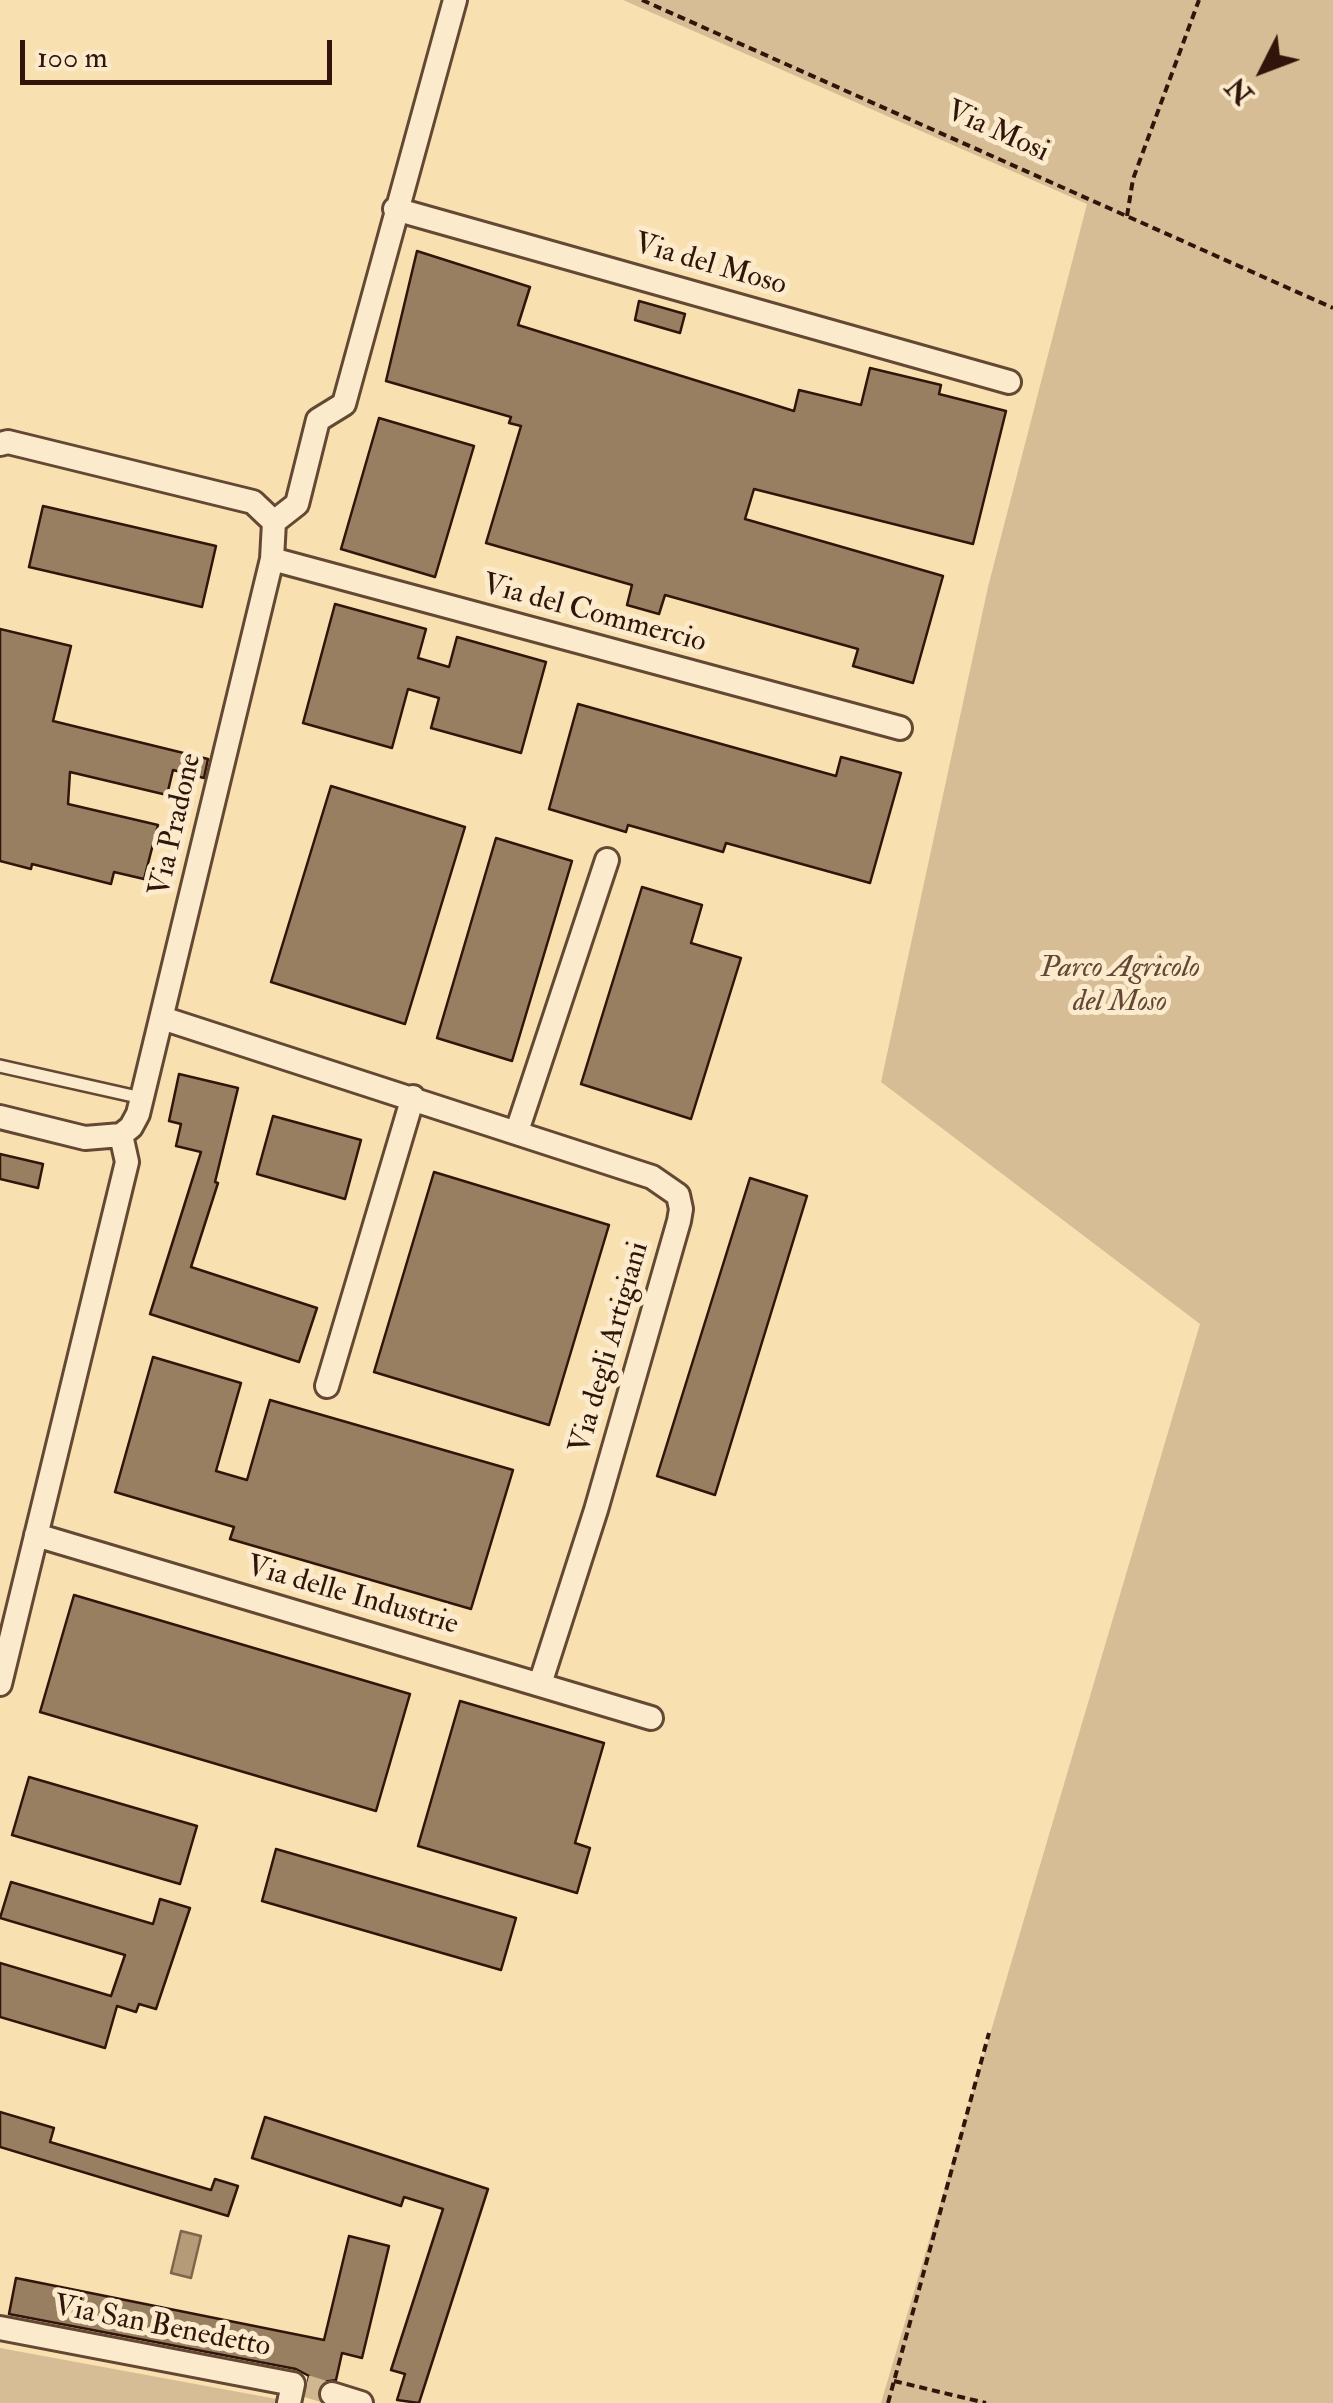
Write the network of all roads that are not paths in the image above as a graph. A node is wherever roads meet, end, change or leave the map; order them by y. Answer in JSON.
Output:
{"nodes":[{"id":1,"x":456,"y":0,"type":"edge"},
{"id":2,"x":395,"y":210,"type":"junction"},
{"id":3,"x":1009,"y":382,"type":"dead end"},
{"id":4,"x":0,"y":444,"type":"edge"},
{"id":5,"x":274,"y":522,"type":"junction"},
{"id":6,"x":272,"y":559,"type":"junction"},
{"id":7,"x":900,"y":728,"type":"dead end"},
{"id":8,"x":607,"y":860,"type":"dead end"},
{"id":9,"x":162,"y":1018,"type":"junction"},
{"id":10,"x":0,"y":1066,"type":"edge"},
{"id":11,"x":142,"y":1098,"type":"junction"},
{"id":12,"x":413,"y":1098,"type":"junction"},
{"id":13,"x":0,"y":1117,"type":"edge"},
{"id":14,"x":517,"y":1131,"type":"junction"},
{"id":15,"x":122,"y":1135,"type":"junction"},
{"id":16,"x":326,"y":1386,"type":"dead end"},
{"id":17,"x":36,"y":1536,"type":"junction"},
{"id":18,"x":0,"y":1684,"type":"edge"},
{"id":19,"x":540,"y":1684,"type":"junction"},
{"id":20,"x":652,"y":1718,"type":"dead end"},
{"id":21,"x":0,"y":2328,"type":"edge"},
{"id":22,"x":296,"y":2391,"type":"tunnel mouth"},
{"id":23,"x":332,"y":2394,"type":"dead end"},
{"id":24,"x":361,"y":2403,"type":"edge"}],
"edges":[{"from":1,"to":2,"type":"street"},
{"from":2,"to":3,"type":"street","name":"Via del Moso"},
{"from":2,"to":5,"type":"street"},
{"from":4,"to":5,"type":"street"},
{"from":5,"to":6,"type":"street","name":"Via Pradone"},
{"from":6,"to":7,"type":"street","name":"Via del Commercio"},
{"from":6,"to":9,"type":"street","name":"Via Pradone"},
{"from":8,"to":14,"type":"street"},
{"from":9,"to":11,"type":"street","name":"Via Pradone"},
{"from":9,"to":12,"type":"street","name":"Via degli Artigiani"},
{"from":10,"to":11,"type":"lane"},
{"from":11,"to":15,"type":"street","name":"Via Pradone"},
{"from":12,"to":14,"type":"street","name":"Via degli Artigiani"},
{"from":12,"to":16,"type":"street"},
{"from":13,"to":15,"type":"street"},
{"from":14,"to":19,"type":"street","name":"Via degli Artigiani"},
{"from":15,"to":17,"type":"street","name":"Via Pradone"},
{"from":17,"to":18,"type":"street","name":"Via Pradone"},
{"from":17,"to":19,"type":"street","name":"Via delle Industrie"},
{"from":19,"to":20,"type":"street","name":"Via delle Industrie"},
{"from":21,"to":22,"type":"street","name":"Via San Benedetto"},
{"from":23,"to":24,"type":"street"}]}
